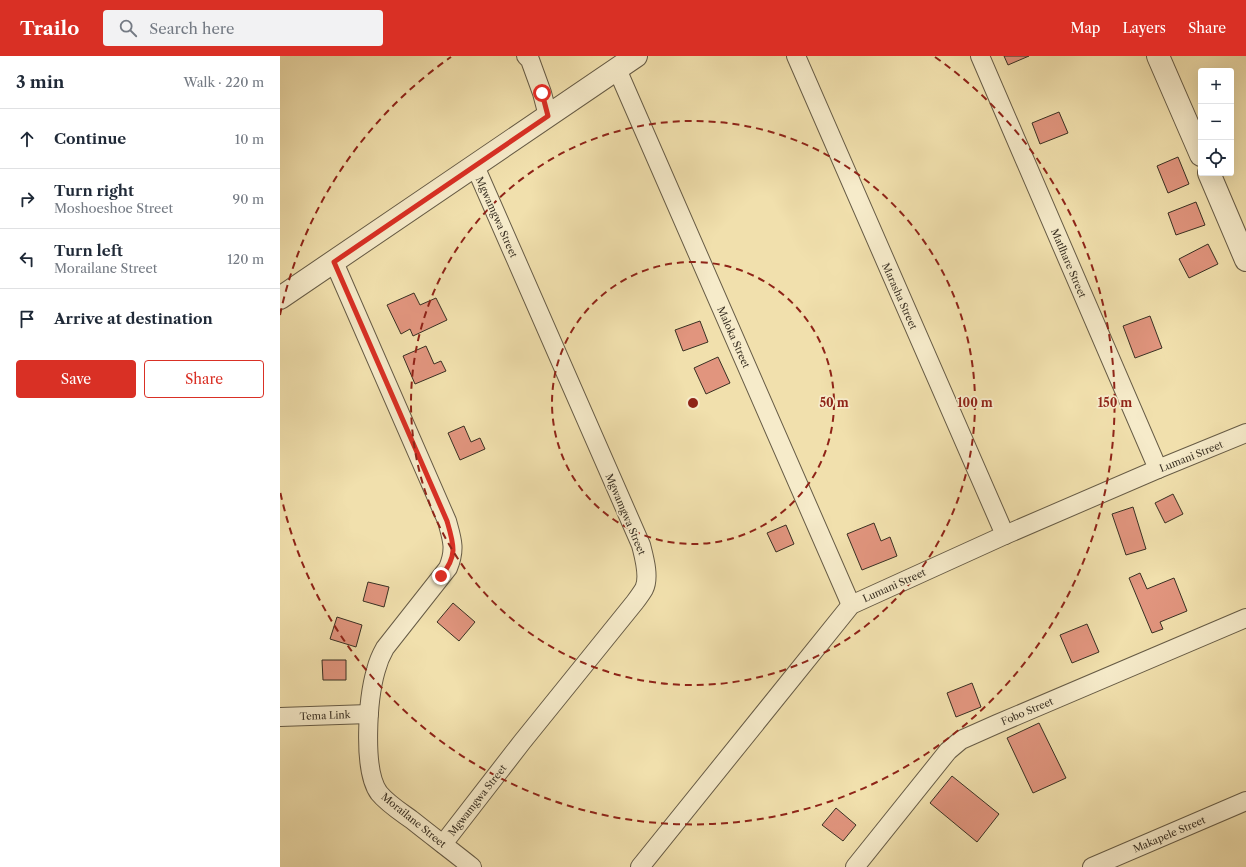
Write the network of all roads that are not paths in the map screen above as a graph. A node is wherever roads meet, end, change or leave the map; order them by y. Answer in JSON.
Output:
{"nodes":[{"id":1,"x":526,"y":56,"type":"edge"},
{"id":2,"x":636,"y":56,"type":"edge"},
{"id":3,"x":796,"y":56,"type":"edge"},
{"id":4,"x":980,"y":56,"type":"edge"},
{"id":5,"x":1158,"y":56,"type":"edge"},
{"id":6,"x":617,"y":69,"type":"junction"},
{"id":7,"x":548,"y":116,"type":"junction"},
{"id":8,"x":1198,"y":148,"type":"edge"},
{"id":9,"x":475,"y":166,"type":"junction"},
{"id":10,"x":1210,"y":176,"type":"edge"},
{"id":11,"x":1246,"y":260,"type":"edge"},
{"id":12,"x":334,"y":262,"type":"junction"},
{"id":13,"x":280,"y":298,"type":"edge"},
{"id":14,"x":1246,"y":433,"type":"edge"},
{"id":15,"x":1158,"y":469,"type":"junction"},
{"id":16,"x":1005,"y":535,"type":"junction"},
{"id":17,"x":851,"y":605,"type":"junction"},
{"id":18,"x":1246,"y":618,"type":"edge"},
{"id":19,"x":369,"y":714,"type":"junction"},
{"id":20,"x":280,"y":717,"type":"edge"},
{"id":21,"x":1246,"y":801,"type":"edge"},
{"id":22,"x":443,"y":844,"type":"junction"},
{"id":23,"x":472,"y":867,"type":"edge"},
{"id":24,"x":640,"y":867,"type":"edge"},
{"id":25,"x":855,"y":867,"type":"edge"},
{"id":26,"x":1092,"y":867,"type":"edge"}],
"edges":[{"from":1,"to":7,"type":"street"},
{"from":2,"to":6,"type":"street"},
{"from":3,"to":16,"type":"street","name":"Marasha Street"},
{"from":4,"to":15,"type":"street","name":"Matlhare Street"},
{"from":5,"to":8,"type":"street"},
{"from":6,"to":7,"type":"street"},
{"from":6,"to":17,"type":"street","name":"Maloka Street"},
{"from":7,"to":9,"type":"street"},
{"from":9,"to":12,"type":"street"},
{"from":9,"to":22,"type":"street","name":"Mgwamgwa Street"},
{"from":10,"to":11,"type":"street"},
{"from":12,"to":13,"type":"street"},
{"from":12,"to":19,"type":"street","name":"Morailane Street"},
{"from":14,"to":15,"type":"street","name":"Lumani Street"},
{"from":15,"to":16,"type":"street","name":"Lumani Street"},
{"from":16,"to":17,"type":"street","name":"Lumani Street"},
{"from":17,"to":24,"type":"street","name":"Lumani Street"},
{"from":18,"to":25,"type":"street","name":"Fobo Street"},
{"from":19,"to":20,"type":"street","name":"Tema Link"},
{"from":19,"to":22,"type":"street","name":"Morailane Street"},
{"from":21,"to":26,"type":"street","name":"Makapele Street"},
{"from":22,"to":23,"type":"street","name":"Morailane Street"}]}
